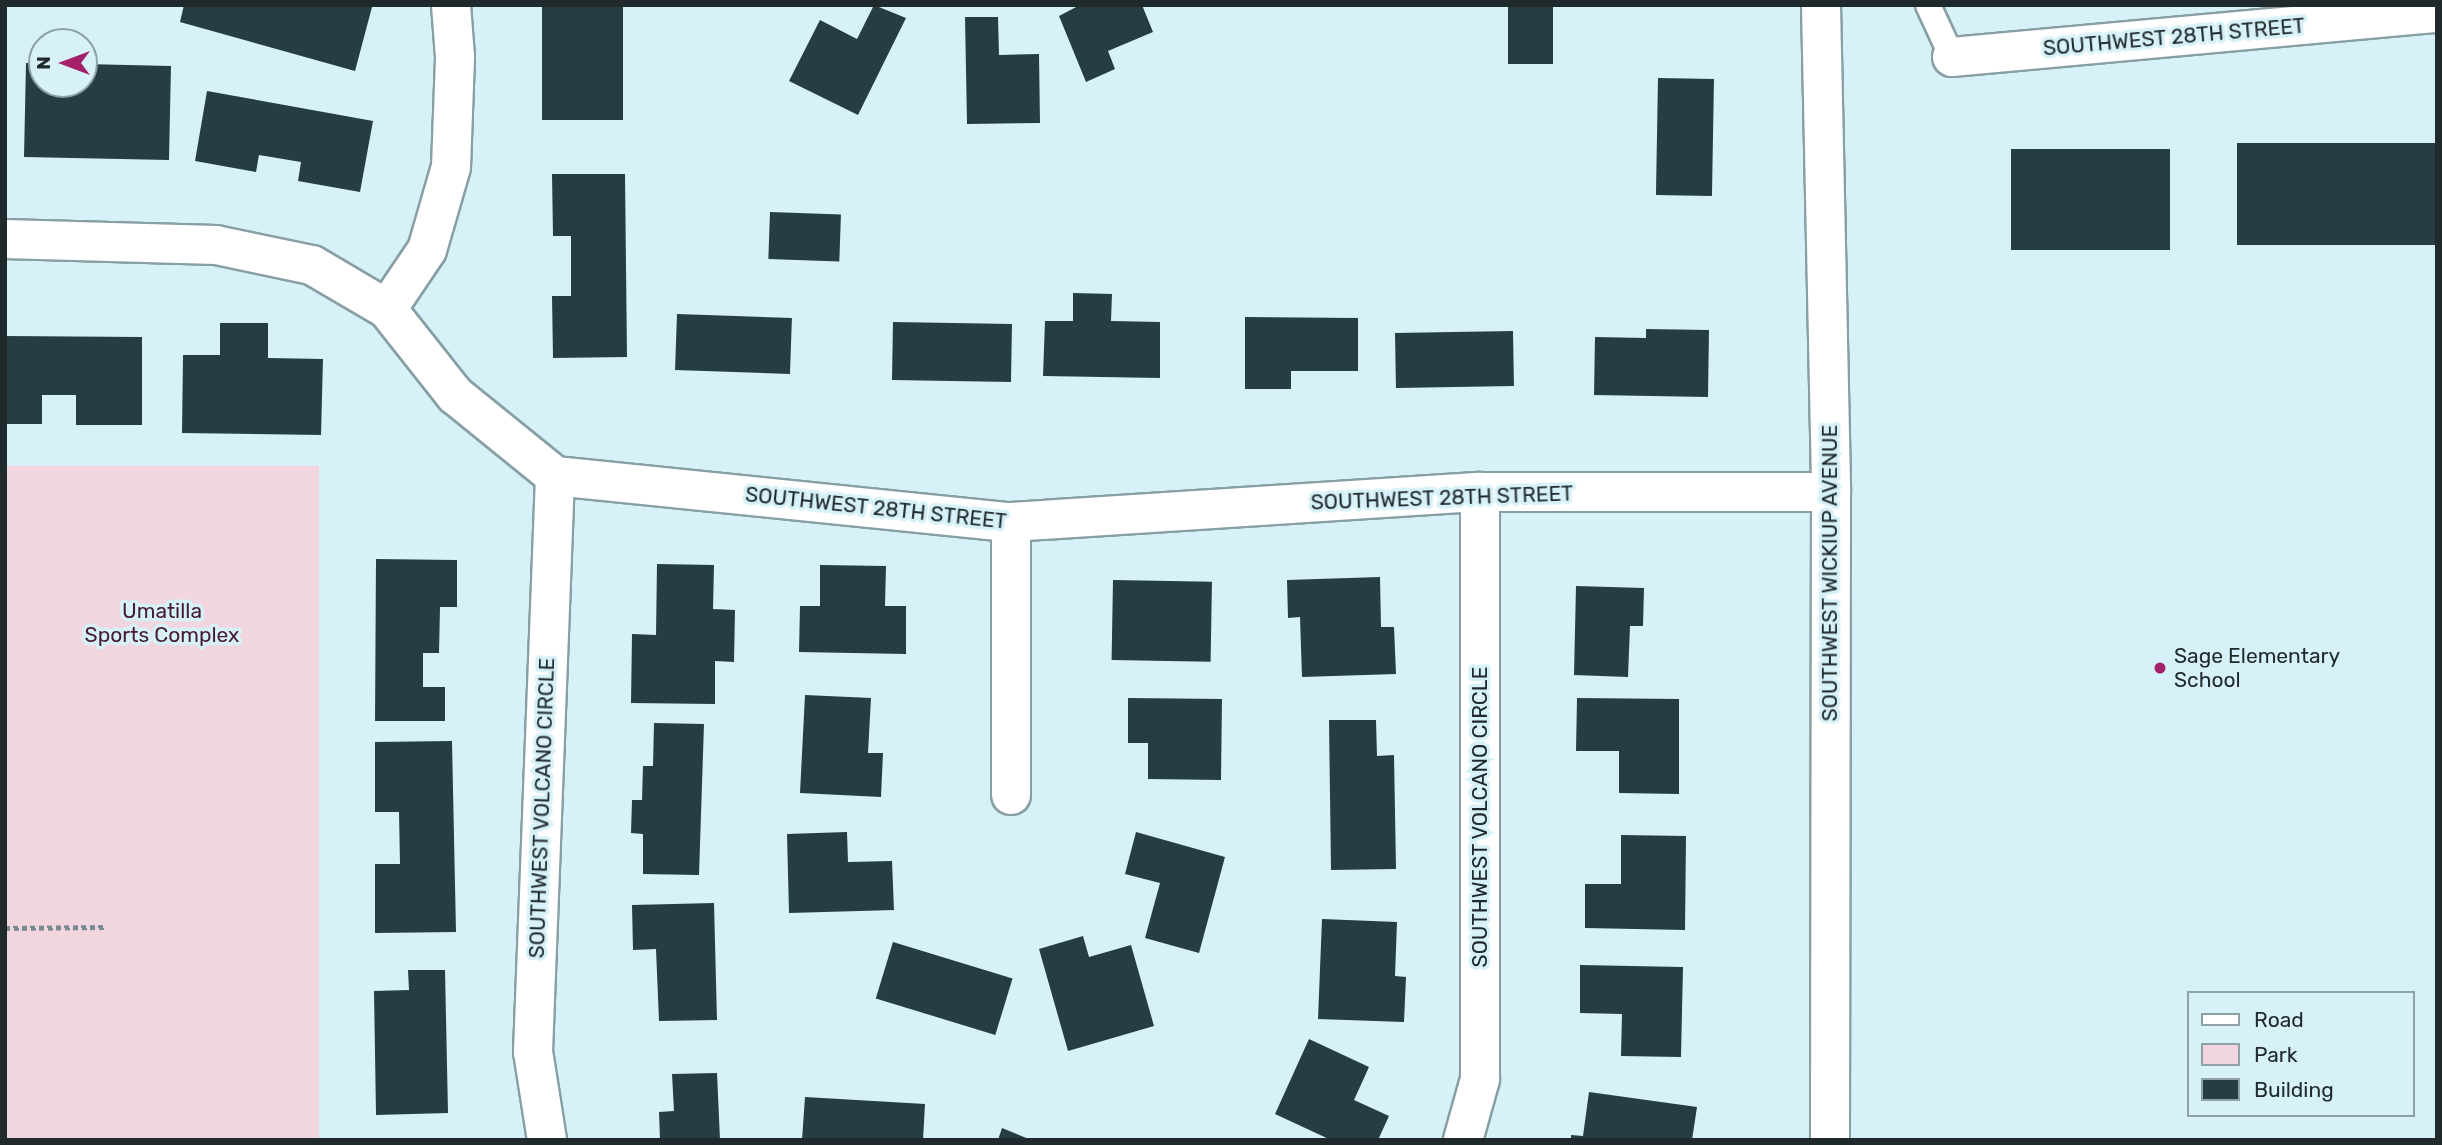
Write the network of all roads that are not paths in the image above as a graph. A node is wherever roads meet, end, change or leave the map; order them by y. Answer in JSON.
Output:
{"nodes":[{"id":1,"x":451,"y":5,"type":"edge"},
{"id":2,"x":1821,"y":5,"type":"edge"},
{"id":3,"x":1928,"y":5,"type":"edge"},
{"id":4,"x":2437,"y":13,"type":"edge"},
{"id":5,"x":1952,"y":57,"type":"joint"},
{"id":6,"x":5,"y":239,"type":"edge"},
{"id":7,"x":387,"y":309,"type":"junction"},
{"id":8,"x":555,"y":476,"type":"junction"},
{"id":9,"x":1480,"y":492,"type":"junction"},
{"id":10,"x":1831,"y":492,"type":"junction"},
{"id":11,"x":1011,"y":522,"type":"junction"},
{"id":12,"x":1011,"y":795,"type":"dead end"},
{"id":13,"x":547,"y":1140,"type":"edge"},
{"id":14,"x":1462,"y":1140,"type":"edge"},
{"id":15,"x":1830,"y":1140,"type":"edge"}],
"edges":[{"from":1,"to":7,"type":"street"},
{"from":2,"to":10,"type":"street","name":"SOUTHWEST WICKIUP AVENUE"},
{"from":3,"to":5,"type":"lane"},
{"from":4,"to":5,"type":"street","name":"SOUTHWEST 28TH STREET"},
{"from":6,"to":7,"type":"street"},
{"from":7,"to":8,"type":"street"},
{"from":8,"to":11,"type":"street","name":"SOUTHWEST 28TH STREET"},
{"from":8,"to":13,"type":"street","name":"SOUTHWEST VOLCANO CIRCLE"},
{"from":9,"to":10,"type":"street","name":"SOUTHWEST 28TH STREET"},
{"from":9,"to":11,"type":"street","name":"SOUTHWEST 28TH STREET"},
{"from":9,"to":14,"type":"street","name":"SOUTHWEST VOLCANO CIRCLE"},
{"from":10,"to":15,"type":"street","name":"SOUTHWEST WICKIUP AVENUE"},
{"from":11,"to":12,"type":"street"}]}
